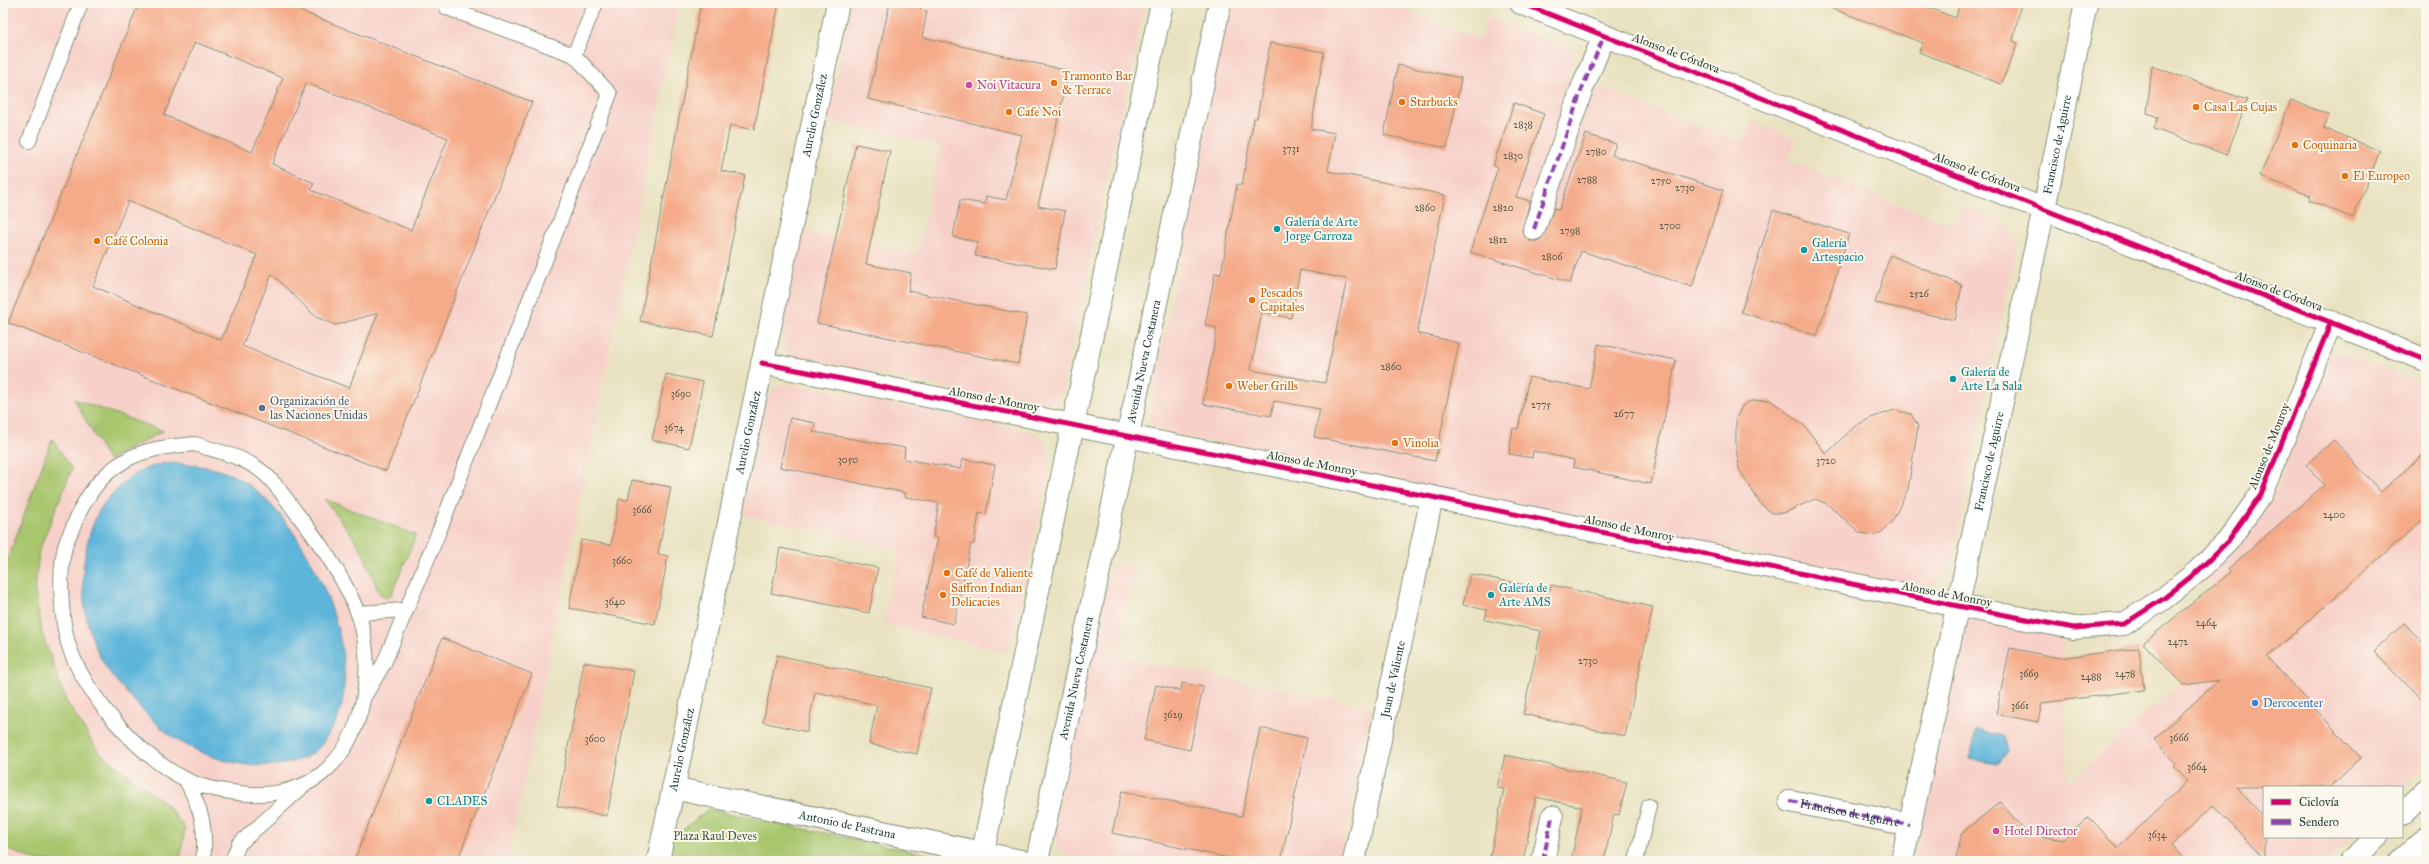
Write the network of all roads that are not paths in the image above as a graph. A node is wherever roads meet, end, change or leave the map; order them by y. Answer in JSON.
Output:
{"nodes":[{"id":1,"x":81,"y":3,"type":"edge"},
{"id":2,"x":596,"y":3,"type":"edge"},
{"id":3,"x":838,"y":3,"type":"edge"},
{"id":4,"x":1162,"y":3,"type":"edge"},
{"id":5,"x":1220,"y":3,"type":"edge"},
{"id":6,"x":1521,"y":3,"type":"edge"},
{"id":7,"x":2086,"y":3,"type":"edge"},
{"id":8,"x":447,"y":8,"type":"dead end"},
{"id":9,"x":1604,"y":36,"type":"junction"},
{"id":10,"x":574,"y":54,"type":"junction"},
{"id":11,"x":29,"y":141,"type":"dead end"},
{"id":12,"x":2044,"y":209,"type":"junction"},
{"id":13,"x":1534,"y":228,"type":"dead end"},
{"id":14,"x":2331,"y":322,"type":"junction"},
{"id":15,"x":2426,"y":360,"type":"edge"},
{"id":16,"x":762,"y":363,"type":"junction"},
{"id":17,"x":1073,"y":425,"type":"junction"},
{"id":18,"x":1127,"y":436,"type":"junction"},
{"id":19,"x":1432,"y":497,"type":"junction"},
{"id":20,"x":1958,"y":606,"type":"junction"},
{"id":21,"x":405,"y":610,"type":"junction"},
{"id":22,"x":358,"y":613,"type":"junction"},
{"id":23,"x":365,"y":695,"type":"junction"},
{"id":24,"x":186,"y":780,"type":"junction"},
{"id":25,"x":303,"y":786,"type":"junction"},
{"id":26,"x":673,"y":788,"type":"junction"},
{"id":27,"x":2426,"y":791,"type":"edge"},
{"id":28,"x":1790,"y":801,"type":"dead end"},
{"id":29,"x":1649,"y":806,"type":"dead end"},
{"id":30,"x":2403,"y":813,"type":"edge"},
{"id":31,"x":1552,"y":817,"type":"dead end"},
{"id":32,"x":1910,"y":825,"type":"junction"},
{"id":33,"x":2376,"y":838,"type":"edge"},
{"id":34,"x":2426,"y":838,"type":"edge"},
{"id":35,"x":982,"y":857,"type":"edge"},
{"id":36,"x":203,"y":861,"type":"edge"},
{"id":37,"x":232,"y":861,"type":"edge"},
{"id":38,"x":658,"y":861,"type":"edge"},
{"id":39,"x":1021,"y":861,"type":"edge"},
{"id":40,"x":1037,"y":861,"type":"edge"},
{"id":41,"x":1354,"y":861,"type":"edge"},
{"id":42,"x":1542,"y":861,"type":"edge"},
{"id":43,"x":1636,"y":861,"type":"edge"},
{"id":44,"x":1902,"y":861,"type":"edge"},
{"id":45,"x":2351,"y":861,"type":"edge"},
{"id":46,"x":2401,"y":861,"type":"edge"}],
"edges":[{"from":1,"to":11,"type":"lane"},
{"from":2,"to":10,"type":"lane"},
{"from":3,"to":16,"type":"street","name":"Aurelio González"},
{"from":4,"to":17,"type":"street"},
{"from":5,"to":18,"type":"street","name":"Avenida Nueva Costanera"},
{"from":6,"to":9,"type":"street","name":"Alonso de Córdova"},
{"from":7,"to":12,"type":"street","name":"Francisco de Aguirre"},
{"from":8,"to":10,"type":"lane"},
{"from":9,"to":12,"type":"street","name":"Alonso de Córdova"},
{"from":9,"to":13,"type":"street"},
{"from":10,"to":21,"type":"lane"},
{"from":12,"to":14,"type":"street","name":"Alonso de Córdova"},
{"from":12,"to":20,"type":"street","name":"Francisco de Aguirre"},
{"from":14,"to":15,"type":"street","name":"Alonso de Córdova"},
{"from":14,"to":20,"type":"street","name":"Alonso de Monroy"},
{"from":16,"to":17,"type":"street","name":"Alonso de Monroy"},
{"from":16,"to":26,"type":"street","name":"Aurelio González"},
{"from":17,"to":18,"type":"street","name":"Alonso de Monroy"},
{"from":17,"to":35,"type":"street"},
{"from":18,"to":19,"type":"street","name":"Alonso de Monroy"},
{"from":18,"to":40,"type":"street","name":"Avenida Nueva Costanera"},
{"from":19,"to":20,"type":"street","name":"Alonso de Monroy"},
{"from":19,"to":41,"type":"street","name":"Juan de Valiente"},
{"from":20,"to":32,"type":"street","name":"Francisco de Aguirre"},
{"from":21,"to":22,"type":"lane"},
{"from":21,"to":23,"type":"lane"},
{"from":22,"to":23,"type":"lane"},
{"from":22,"to":24,"type":"lane"},
{"from":23,"to":25,"type":"lane"},
{"from":24,"to":25,"type":"lane"},
{"from":24,"to":36,"type":"lane"},
{"from":25,"to":37,"type":"lane"},
{"from":26,"to":35,"type":"street","name":"Antonio de Pastrana"},
{"from":26,"to":38,"type":"street","name":"Aurelio González"},
{"from":27,"to":30,"type":"street"},
{"from":28,"to":32,"type":"street","name":"Francisco de Aguirre"},
{"from":29,"to":43,"type":"lane"},
{"from":31,"to":42,"type":"street"},
{"from":32,"to":44,"type":"street","name":"Francisco de Aguirre"},
{"from":33,"to":45,"type":"street"},
{"from":34,"to":46,"type":"street"},
{"from":35,"to":39,"type":"street","name":"Antonio de Pastrana"}]}
